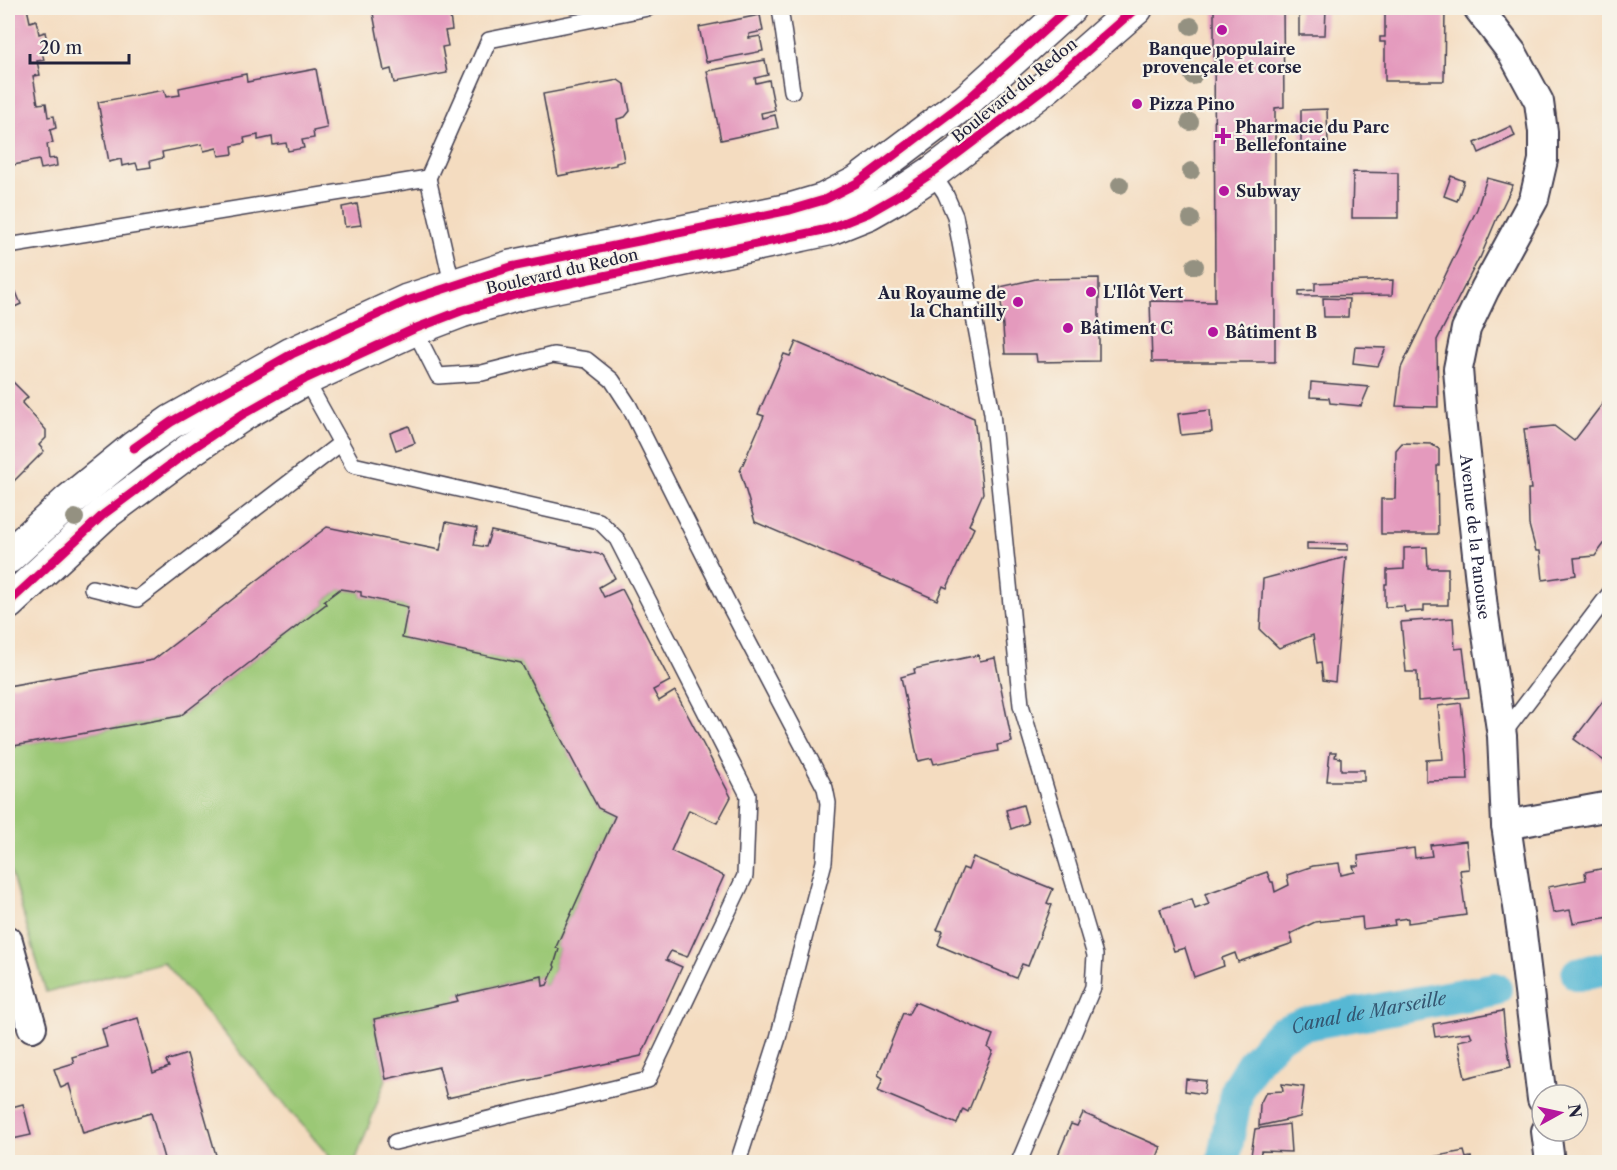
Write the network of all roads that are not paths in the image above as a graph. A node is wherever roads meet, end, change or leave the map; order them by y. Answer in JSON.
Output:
{"nodes":[{"id":1,"x":648,"y":8,"type":"edge"},
{"id":2,"x":780,"y":8,"type":"edge"},
{"id":3,"x":1103,"y":8,"type":"edge"},
{"id":4,"x":1136,"y":8,"type":"edge"},
{"id":5,"x":1478,"y":8,"type":"edge"},
{"id":6,"x":1066,"y":9,"type":"edge"},
{"id":7,"x":1086,"y":51,"type":"junction"},
{"id":8,"x":792,"y":91,"type":"dead end"},
{"id":9,"x":943,"y":118,"type":"junction"},
{"id":10,"x":932,"y":173,"type":"junction"},
{"id":11,"x":428,"y":178,"type":"junction"},
{"id":12,"x":8,"y":246,"type":"edge"},
{"id":13,"x":457,"y":298,"type":"junction"},
{"id":14,"x":408,"y":317,"type":"junction"},
{"id":15,"x":299,"y":366,"type":"junction"},
{"id":16,"x":341,"y":443,"type":"junction"},
{"id":17,"x":8,"y":557,"type":"edge"},
{"id":18,"x":92,"y":588,"type":"dead end"},
{"id":19,"x":1610,"y":593,"type":"edge"},
{"id":20,"x":8,"y":603,"type":"edge"},
{"id":21,"x":1502,"y":736,"type":"junction"},
{"id":22,"x":1610,"y":806,"type":"edge"},
{"id":23,"x":1506,"y":825,"type":"junction"},
{"id":24,"x":8,"y":941,"type":"edge"},
{"id":25,"x":32,"y":1027,"type":"dead end"},
{"id":26,"x":1540,"y":1083,"type":"edge"},
{"id":27,"x":395,"y":1142,"type":"dead end"},
{"id":28,"x":1548,"y":1143,"type":"edge"},
{"id":29,"x":738,"y":1162,"type":"edge"},
{"id":30,"x":1019,"y":1162,"type":"edge"},
{"id":31,"x":1550,"y":1162,"type":"edge"}],
"edges":[{"from":1,"to":11,"type":"lane"},
{"from":2,"to":8,"type":"lane"},
{"from":3,"to":7,"type":"street","name":"Boulevard du Redon"},
{"from":4,"to":7,"type":"street","name":"Boulevard du Redon"},
{"from":5,"to":21,"type":"street","name":"Avenue de la Panouse"},
{"from":6,"to":9,"type":"street","name":"Boulevard du Redon"},
{"from":7,"to":10,"type":"street","name":"Boulevard du Redon"},
{"from":9,"to":10,"type":"street","name":"Boulevard du Redon"},
{"from":9,"to":13,"type":"street","name":"Boulevard du Redon"},
{"from":10,"to":13,"type":"street","name":"Boulevard du Redon"},
{"from":10,"to":30,"type":"lane"},
{"from":11,"to":12,"type":"lane"},
{"from":11,"to":13,"type":"lane"},
{"from":13,"to":14,"type":"street","name":"Boulevard du Redon"},
{"from":14,"to":15,"type":"street","name":"Boulevard du Redon"},
{"from":14,"to":29,"type":"lane"},
{"from":15,"to":16,"type":"lane"},
{"from":15,"to":17,"type":"street","name":"Boulevard du Redon"},
{"from":15,"to":20,"type":"street","name":"Boulevard du Redon"},
{"from":16,"to":18,"type":"lane"},
{"from":16,"to":27,"type":"lane"},
{"from":19,"to":21,"type":"lane"},
{"from":21,"to":23,"type":"street","name":"Avenue de la Panouse"},
{"from":22,"to":23,"type":"street"},
{"from":23,"to":26,"type":"street","name":"Avenue de la Panouse"},
{"from":24,"to":25,"type":"street"},
{"from":28,"to":31,"type":"street"}]}
